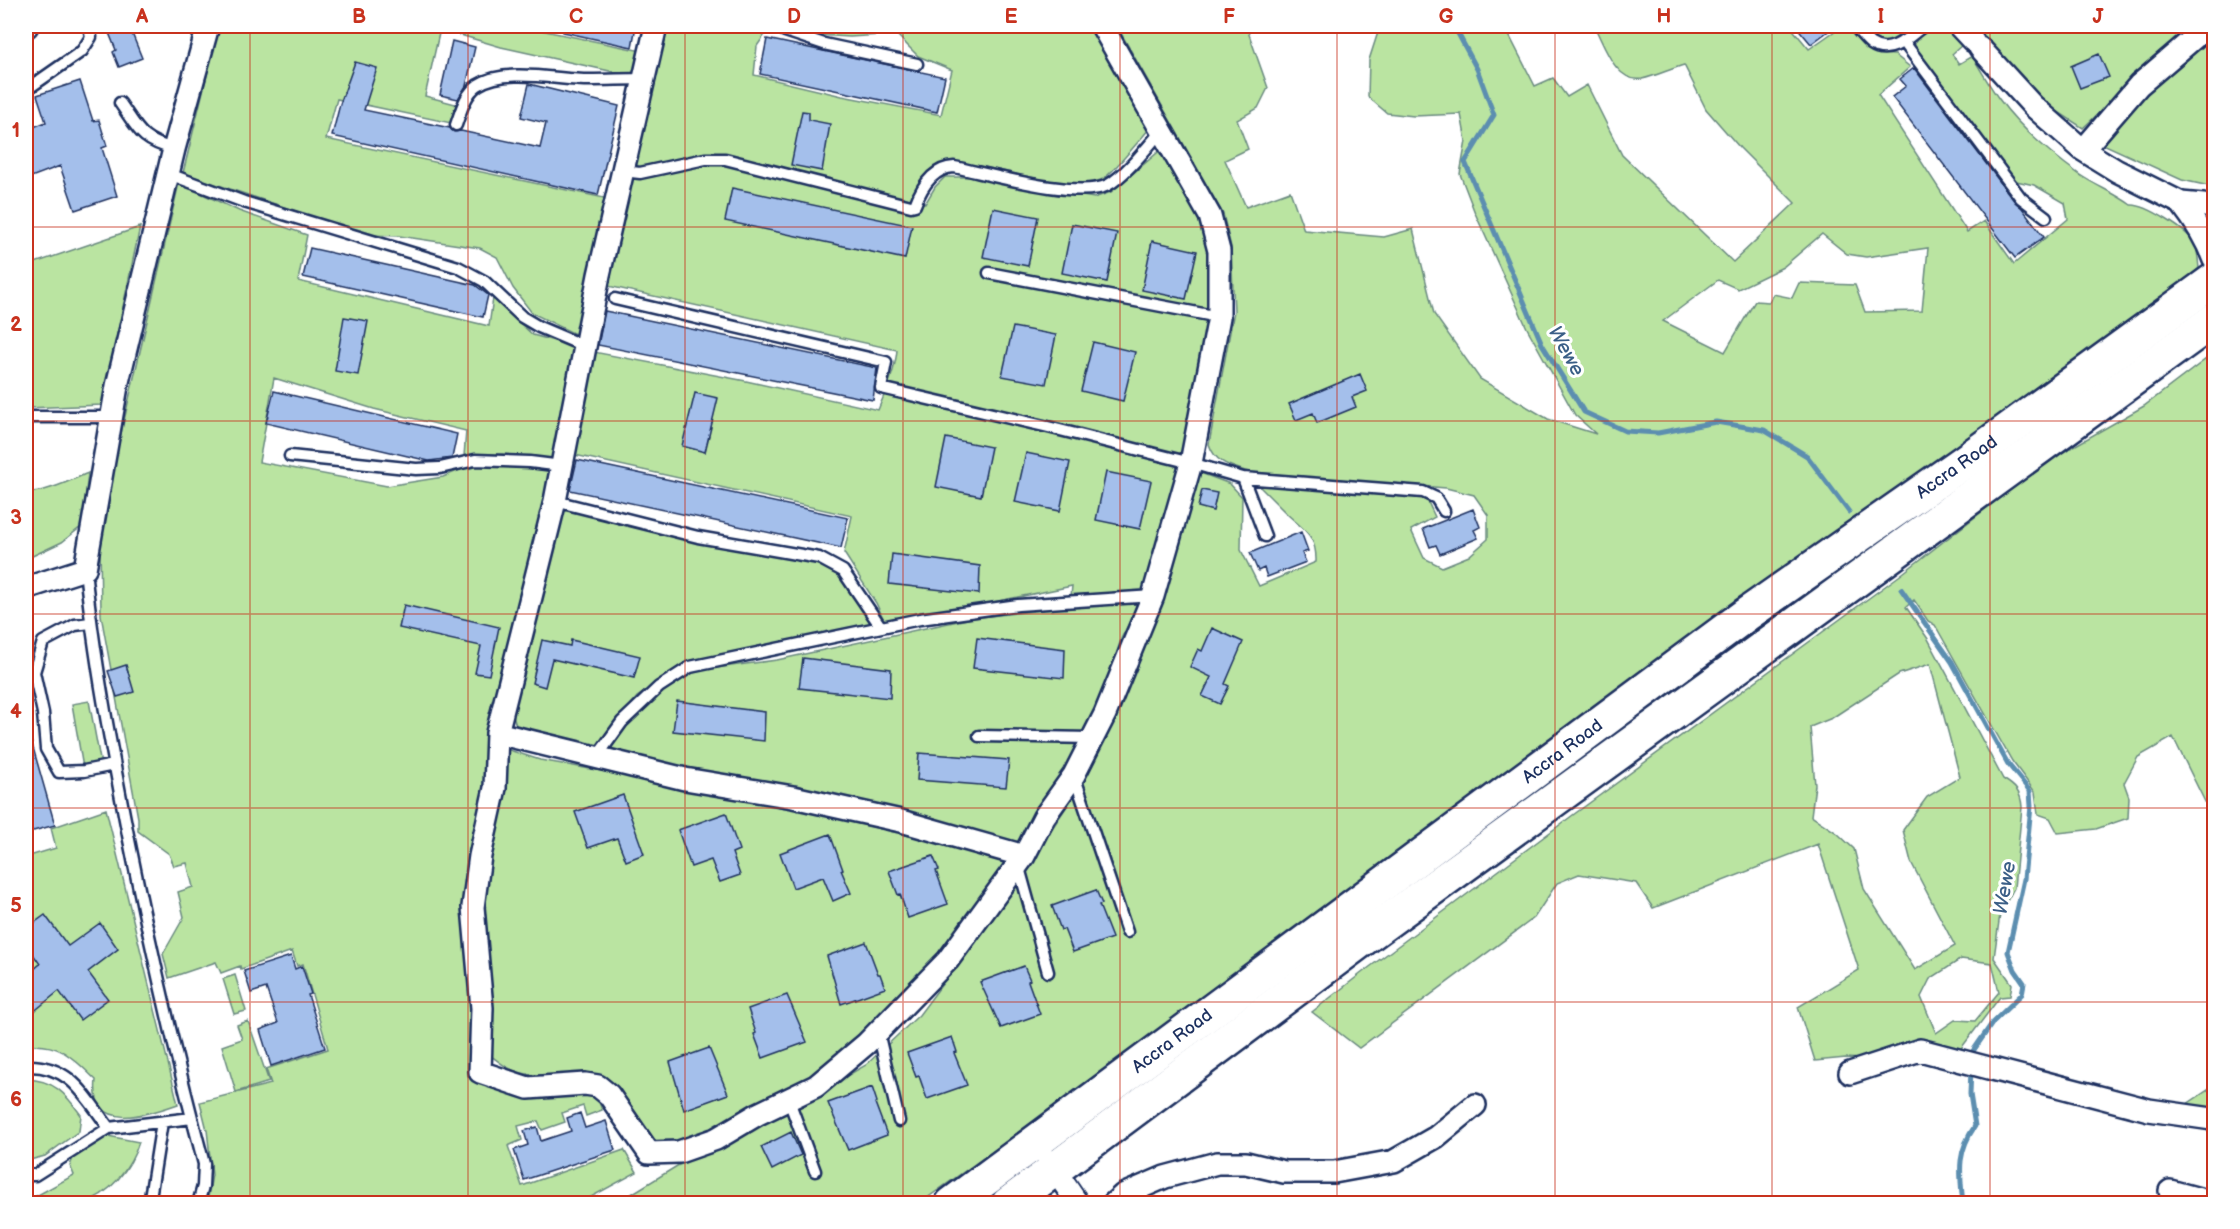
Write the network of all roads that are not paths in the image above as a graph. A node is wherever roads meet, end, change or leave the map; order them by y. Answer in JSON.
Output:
{"nodes":[{"id":1,"x":89,"y":26,"type":"edge"},
{"id":2,"x":208,"y":26,"type":"edge"},
{"id":3,"x":656,"y":26,"type":"edge"},
{"id":4,"x":782,"y":26,"type":"edge"},
{"id":5,"x":1102,"y":26,"type":"edge"},
{"id":6,"x":1854,"y":26,"type":"edge"},
{"id":7,"x":1923,"y":26,"type":"edge"},
{"id":8,"x":2193,"y":30,"type":"edge"},
{"id":9,"x":1971,"y":38,"type":"edge"},
{"id":10,"x":1903,"y":42,"type":"junction"},
{"id":11,"x":917,"y":64,"type":"dead end"},
{"id":12,"x":645,"y":79,"type":"junction"},
{"id":13,"x":26,"y":90,"type":"edge"},
{"id":14,"x":120,"y":103,"type":"dead end"},
{"id":15,"x":456,"y":125,"type":"dead end"},
{"id":16,"x":1163,"y":129,"type":"junction"},
{"id":17,"x":174,"y":149,"type":"junction"},
{"id":18,"x":2083,"y":150,"type":"junction"},
{"id":19,"x":623,"y":171,"type":"junction"},
{"id":20,"x":169,"y":174,"type":"junction"},
{"id":21,"x":2181,"y":203,"type":"junction"},
{"id":22,"x":2214,"y":208,"type":"edge"},
{"id":23,"x":2046,"y":217,"type":"dead end"},
{"id":24,"x":2214,"y":272,"type":"edge"},
{"id":25,"x":989,"y":273,"type":"dead end"},
{"id":26,"x":615,"y":299,"type":"dead end"},
{"id":27,"x":1219,"y":317,"type":"junction"},
{"id":28,"x":2213,"y":329,"type":"edge"},
{"id":29,"x":586,"y":347,"type":"junction"},
{"id":30,"x":26,"y":417,"type":"edge"},
{"id":31,"x":112,"y":417,"type":"junction"},
{"id":32,"x":290,"y":456,"type":"dead end"},
{"id":33,"x":1191,"y":463,"type":"junction"},
{"id":34,"x":562,"y":466,"type":"junction"},
{"id":35,"x":1243,"y":478,"type":"junction"},
{"id":36,"x":555,"y":501,"type":"junction"},
{"id":37,"x":1444,"y":511,"type":"dead end"},
{"id":38,"x":1265,"y":536,"type":"dead end"},
{"id":39,"x":85,"y":569,"type":"junction"},
{"id":40,"x":26,"y":588,"type":"edge"},
{"id":41,"x":1153,"y":596,"type":"junction"},
{"id":42,"x":90,"y":623,"type":"junction"},
{"id":43,"x":881,"y":627,"type":"junction"},
{"id":44,"x":497,"y":733,"type":"junction"},
{"id":45,"x":979,"y":736,"type":"dead end"},
{"id":46,"x":1092,"y":738,"type":"junction"},
{"id":47,"x":596,"y":758,"type":"junction"},
{"id":48,"x":114,"y":765,"type":"junction"},
{"id":49,"x":1074,"y":775,"type":"junction"},
{"id":50,"x":1021,"y":860,"type":"junction"},
{"id":51,"x":1126,"y":932,"type":"dead end"},
{"id":52,"x":1048,"y":972,"type":"dead end"},
{"id":53,"x":878,"y":1032,"type":"junction"},
{"id":54,"x":26,"y":1066,"type":"edge"},
{"id":55,"x":1850,"y":1072,"type":"dead end"},
{"id":56,"x":788,"y":1098,"type":"junction"},
{"id":57,"x":1475,"y":1106,"type":"dead end"},
{"id":58,"x":192,"y":1118,"type":"junction"},
{"id":59,"x":2214,"y":1118,"type":"edge"},
{"id":60,"x":899,"y":1121,"type":"dead end"},
{"id":61,"x":162,"y":1122,"type":"junction"},
{"id":62,"x":109,"y":1128,"type":"junction"},
{"id":63,"x":1035,"y":1143,"type":"junction"},
{"id":64,"x":1054,"y":1169,"type":"junction"},
{"id":65,"x":815,"y":1171,"type":"dead end"},
{"id":66,"x":26,"y":1175,"type":"edge"},
{"id":67,"x":2170,"y":1191,"type":"dead end"},
{"id":68,"x":149,"y":1203,"type":"edge"},
{"id":69,"x":198,"y":1203,"type":"edge"},
{"id":70,"x":952,"y":1203,"type":"edge"},
{"id":71,"x":1008,"y":1203,"type":"edge"},
{"id":72,"x":1078,"y":1203,"type":"edge"},
{"id":73,"x":1113,"y":1203,"type":"edge"},
{"id":74,"x":2214,"y":1203,"type":"edge"}],
"edges":[{"from":1,"to":13,"type":"lane"},
{"from":2,"to":17,"type":"street"},
{"from":3,"to":12,"type":"street"},
{"from":4,"to":11,"type":"lane"},
{"from":5,"to":16,"type":"street"},
{"from":6,"to":10,"type":"lane"},
{"from":7,"to":10,"type":"lane"},
{"from":8,"to":18,"type":"street"},
{"from":9,"to":18,"type":"street"},
{"from":10,"to":23,"type":"lane"},
{"from":12,"to":15,"type":"lane"},
{"from":12,"to":19,"type":"street"},
{"from":14,"to":17,"type":"lane"},
{"from":16,"to":19,"type":"lane"},
{"from":16,"to":27,"type":"street"},
{"from":17,"to":20,"type":"street"},
{"from":18,"to":21,"type":"street"},
{"from":19,"to":29,"type":"street"},
{"from":20,"to":29,"type":"lane"},
{"from":20,"to":31,"type":"street"},
{"from":21,"to":22,"type":"street"},
{"from":21,"to":24,"type":"street"},
{"from":24,"to":63,"type":"highway","name":"Accra Road"},
{"from":25,"to":27,"type":"lane"},
{"from":26,"to":33,"type":"lane"},
{"from":27,"to":33,"type":"street"},
{"from":28,"to":64,"type":"highway","name":"Accra Road"},
{"from":29,"to":34,"type":"street"},
{"from":30,"to":31,"type":"lane"},
{"from":31,"to":39,"type":"street"},
{"from":32,"to":34,"type":"lane"},
{"from":33,"to":35,"type":"lane"},
{"from":33,"to":41,"type":"street"},
{"from":34,"to":36,"type":"street"},
{"from":35,"to":37,"type":"lane"},
{"from":35,"to":38,"type":"lane"},
{"from":36,"to":43,"type":"lane"},
{"from":36,"to":44,"type":"street"},
{"from":39,"to":40,"type":"street"},
{"from":39,"to":42,"type":"lane"},
{"from":41,"to":43,"type":"lane"},
{"from":41,"to":46,"type":"street"},
{"from":42,"to":48,"type":"lane"},
{"from":42,"to":48,"type":"lane"},
{"from":43,"to":47,"type":"lane"},
{"from":44,"to":47,"type":"street"},
{"from":44,"to":56,"type":"street"},
{"from":45,"to":46,"type":"lane"},
{"from":46,"to":49,"type":"street"},
{"from":47,"to":50,"type":"street"},
{"from":48,"to":58,"type":"lane"},
{"from":49,"to":50,"type":"street"},
{"from":49,"to":51,"type":"lane"},
{"from":50,"to":52,"type":"lane"},
{"from":50,"to":53,"type":"street"},
{"from":53,"to":56,"type":"street"},
{"from":53,"to":60,"type":"lane"},
{"from":54,"to":62,"type":"lane"},
{"from":55,"to":59,"type":"street"},
{"from":56,"to":65,"type":"lane"},
{"from":57,"to":73,"type":"street"},
{"from":58,"to":61,"type":"lane"},
{"from":58,"to":69,"type":"lane"},
{"from":61,"to":62,"type":"lane"},
{"from":61,"to":68,"type":"lane"},
{"from":62,"to":66,"type":"lane"},
{"from":63,"to":64,"type":"street"},
{"from":63,"to":70,"type":"highway","name":"Accra Road"},
{"from":64,"to":71,"type":"highway","name":"Accra Road"},
{"from":64,"to":72,"type":"street"},
{"from":67,"to":74,"type":"street"}]}
